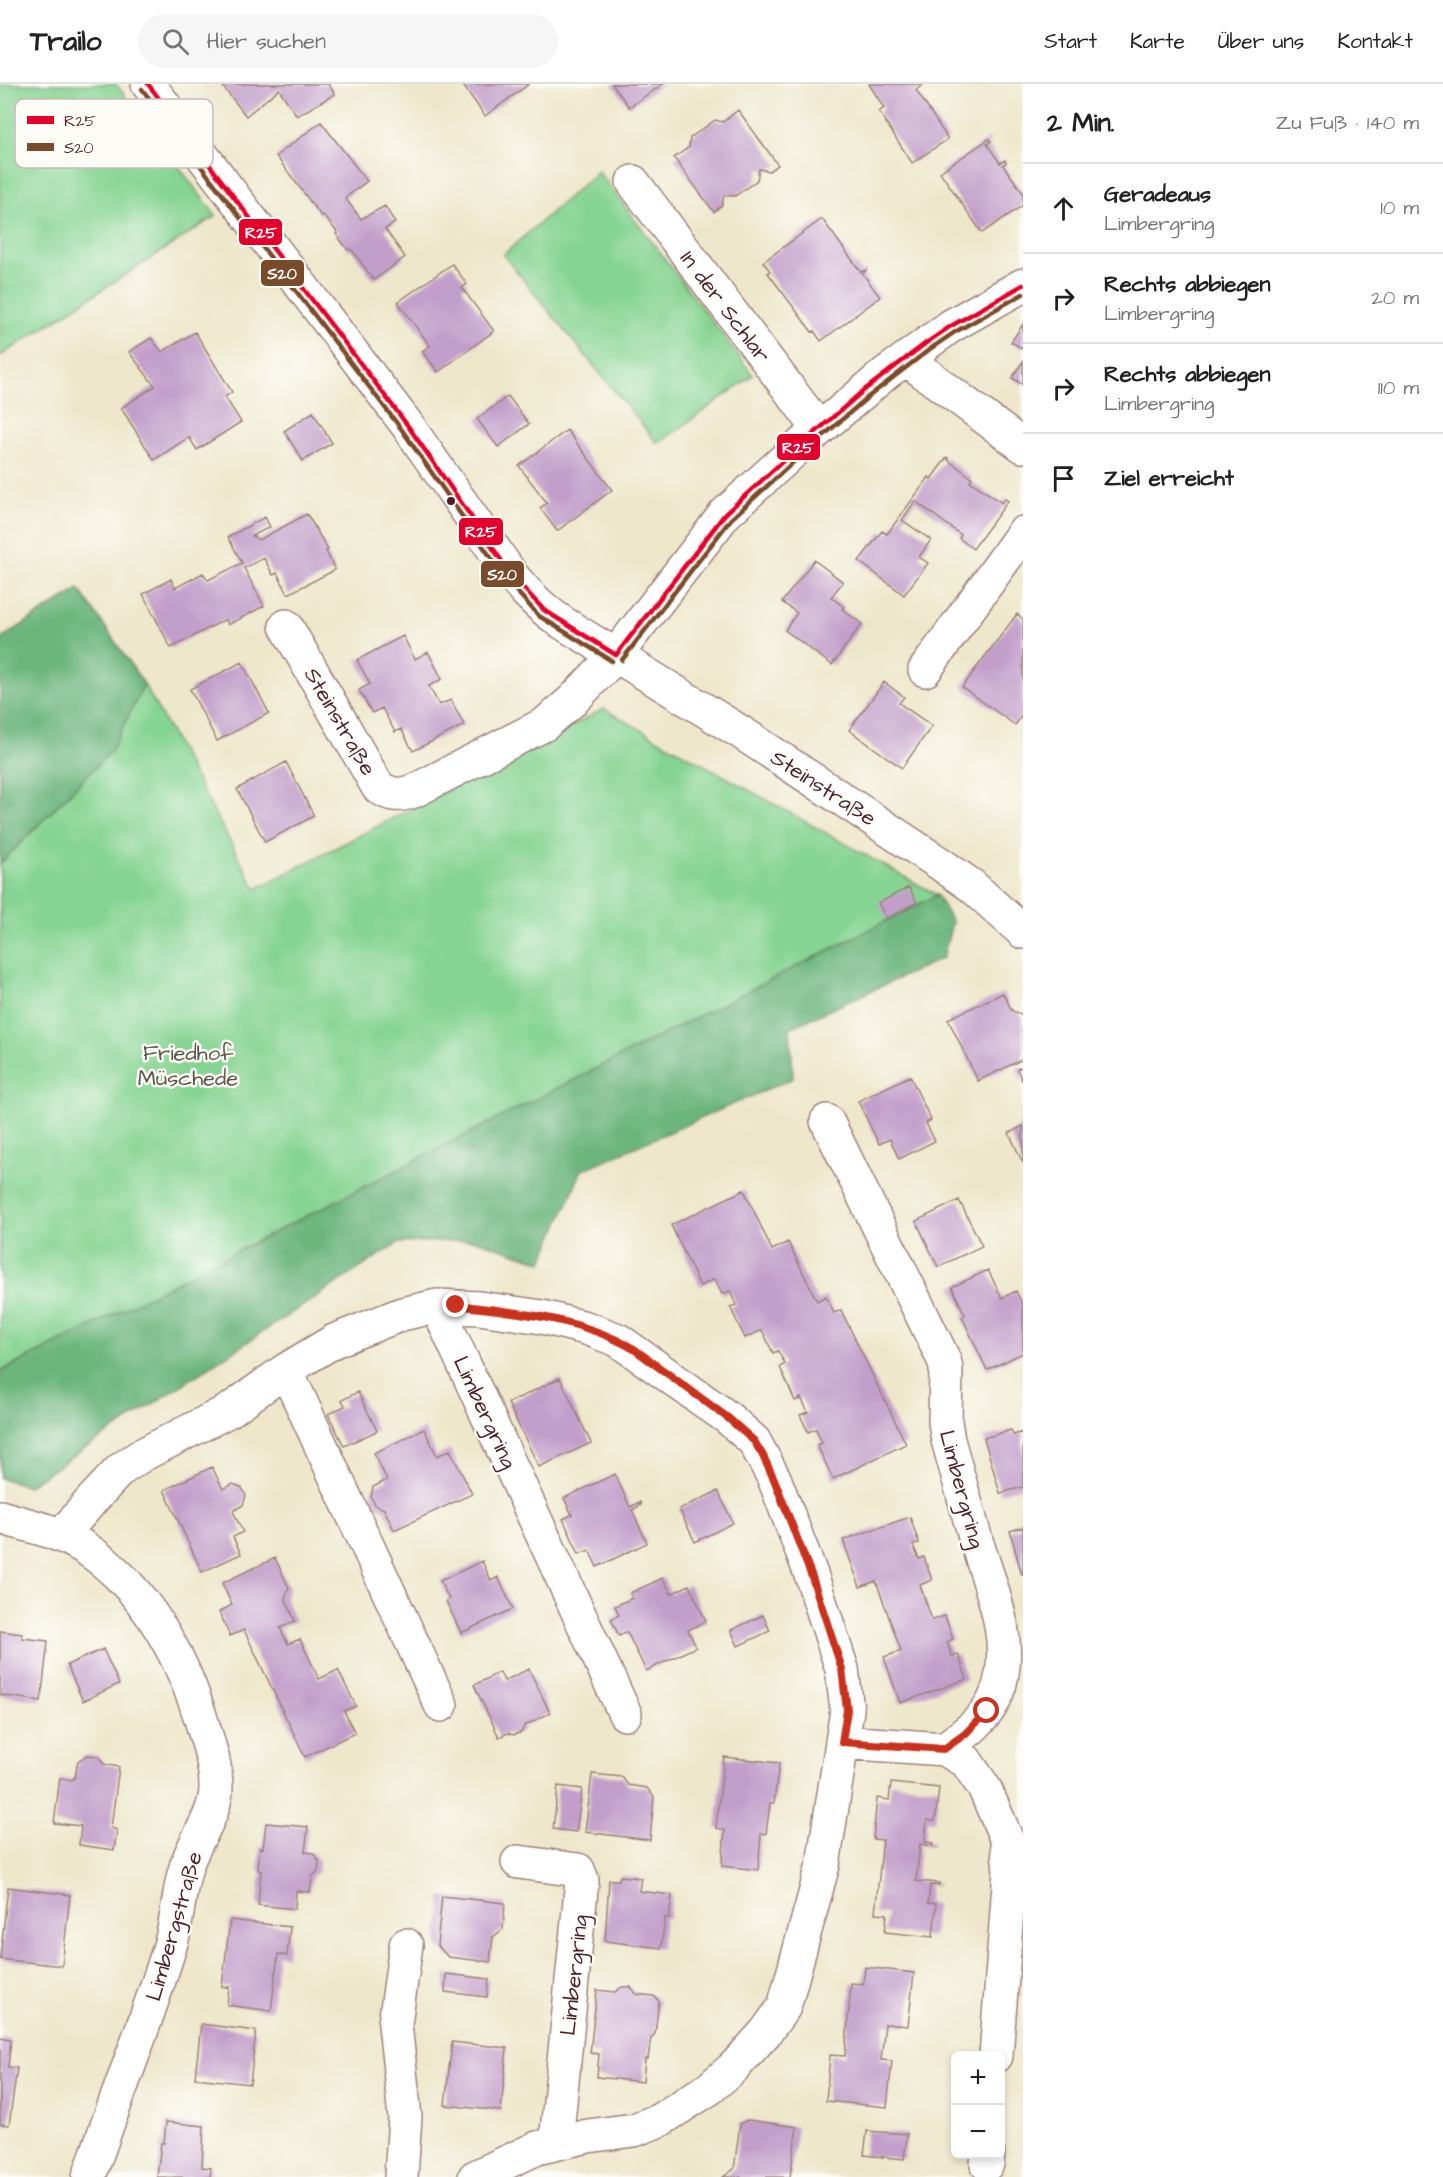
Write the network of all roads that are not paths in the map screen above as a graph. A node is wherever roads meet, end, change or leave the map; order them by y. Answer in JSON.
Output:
{"nodes":[{"id":1,"x":148,"y":84,"type":"edge"},
{"id":2,"x":159,"y":99,"type":"edge"},
{"id":3,"x":212,"y":168,"type":"edge"},
{"id":4,"x":633,"y":182,"type":"dead end"},
{"id":5,"x":1023,"y":285,"type":"edge"},
{"id":6,"x":906,"y":359,"type":"junction"},
{"id":7,"x":819,"y":429,"type":"junction"},
{"id":8,"x":1023,"y":446,"type":"edge"},
{"id":9,"x":1023,"y":533,"type":"edge"},
{"id":10,"x":286,"y":626,"type":"dead end"},
{"id":11,"x":616,"y":655,"type":"junction"},
{"id":12,"x":926,"y":670,"type":"dead end"},
{"id":13,"x":1023,"y":932,"type":"edge"},
{"id":14,"x":827,"y":1121,"type":"dead end"},
{"id":15,"x":437,"y":1306,"type":"junction"},
{"id":16,"x":286,"y":1370,"type":"junction"},
{"id":17,"x":0,"y":1517,"type":"edge"},
{"id":18,"x":62,"y":1535,"type":"junction"},
{"id":19,"x":441,"y":1705,"type":"dead end"},
{"id":20,"x":625,"y":1714,"type":"dead end"},
{"id":21,"x":842,"y":1742,"type":"junction"},
{"id":22,"x":944,"y":1749,"type":"junction"},
{"id":23,"x":518,"y":1862,"type":"dead end"},
{"id":24,"x":406,"y":1945,"type":"dead end"},
{"id":25,"x":996,"y":2051,"type":"edge"},
{"id":26,"x":556,"y":2142,"type":"junction"},
{"id":27,"x":89,"y":2177,"type":"edge"},
{"id":28,"x":401,"y":2177,"type":"edge"},
{"id":29,"x":475,"y":2177,"type":"edge"}],
"edges":[{"from":1,"to":2,"type":"street","name":"Steinstraße"},
{"from":3,"to":11,"type":"street","name":"Steinstraße"},
{"from":4,"to":7,"type":"street","name":"In der Schlar"},
{"from":5,"to":6,"type":"street"},
{"from":6,"to":7,"type":"street"},
{"from":6,"to":8,"type":"street"},
{"from":7,"to":11,"type":"street"},
{"from":9,"to":12,"type":"street"},
{"from":10,"to":11,"type":"street","name":"Steinstraße"},
{"from":11,"to":13,"type":"street","name":"Steinstraße"},
{"from":14,"to":22,"type":"street","name":"Limbergring"},
{"from":15,"to":16,"type":"street"},
{"from":15,"to":20,"type":"street","name":"Limbergring"},
{"from":15,"to":21,"type":"street"},
{"from":16,"to":18,"type":"street"},
{"from":16,"to":19,"type":"street"},
{"from":17,"to":18,"type":"street","name":"Limbergstraße"},
{"from":18,"to":27,"type":"street","name":"Limbergstraße"},
{"from":21,"to":22,"type":"street"},
{"from":21,"to":26,"type":"street"},
{"from":22,"to":25,"type":"street"},
{"from":23,"to":26,"type":"street","name":"Limbergring"},
{"from":24,"to":28,"type":"street"},
{"from":26,"to":29,"type":"street"}]}
